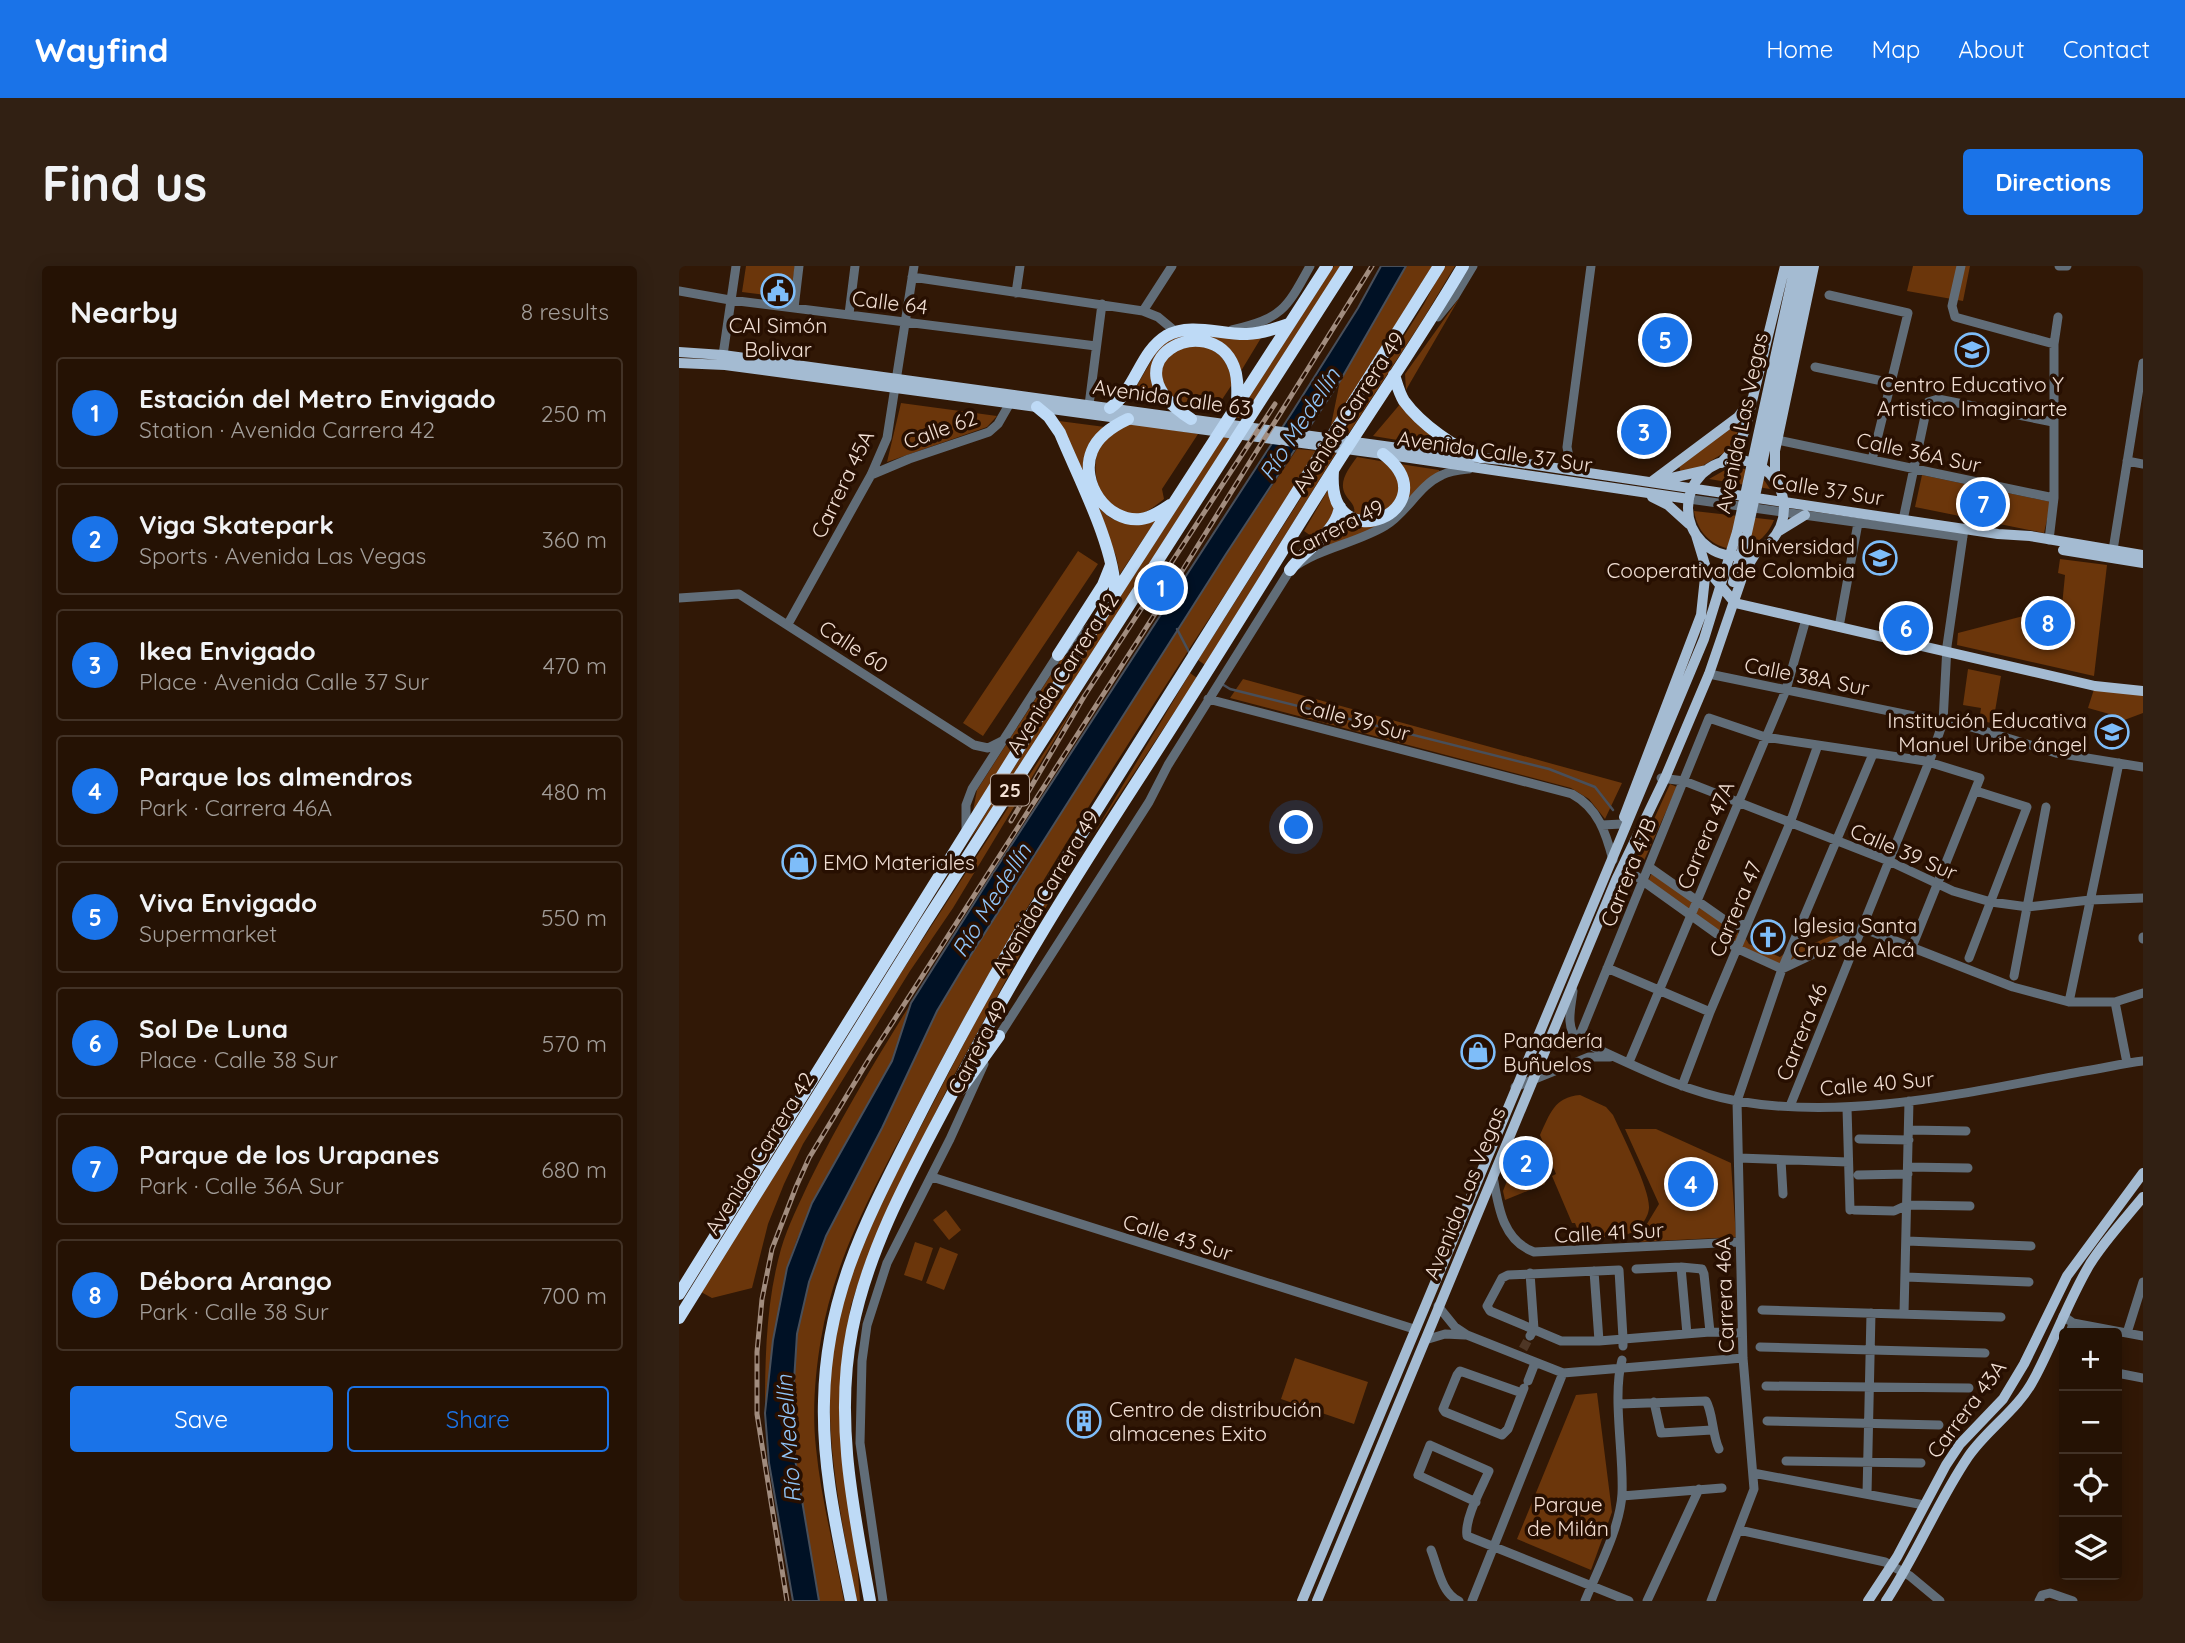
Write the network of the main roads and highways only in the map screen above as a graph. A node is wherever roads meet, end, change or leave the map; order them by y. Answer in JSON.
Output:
{"nodes":[{"id":1,"x":1327,"y":266,"type":"edge"},
{"id":2,"x":1347,"y":266,"type":"edge"},
{"id":3,"x":1439,"y":266,"type":"edge"},
{"id":4,"x":1463,"y":266,"type":"edge"},
{"id":5,"x":1785,"y":266,"type":"edge"},
{"id":6,"x":1795,"y":266,"type":"edge"},
{"id":7,"x":1805,"y":266,"type":"edge"},
{"id":8,"x":1814,"y":266,"type":"edge"},
{"id":9,"x":1289,"y":324,"type":"junction"},
{"id":10,"x":680,"y":355,"type":"edge"},
{"id":11,"x":1779,"y":362,"type":"junction"},
{"id":12,"x":1394,"y":375,"type":"junction"},
{"id":13,"x":897,"y":383,"type":"junction"},
{"id":14,"x":1756,"y":387,"type":"junction"},
{"id":15,"x":1788,"y":388,"type":"junction"},
{"id":16,"x":1237,"y":405,"type":"junction"},
{"id":17,"x":1037,"y":407,"type":"junction"},
{"id":18,"x":1110,"y":408,"type":"junction"},
{"id":19,"x":1128,"y":419,"type":"junction"},
{"id":20,"x":1191,"y":419,"type":"junction"},
{"id":21,"x":1383,"y":454,"type":"junction"},
{"id":22,"x":1442,"y":454,"type":"joint"},
{"id":23,"x":1478,"y":463,"type":"junction"},
{"id":24,"x":1721,"y":463,"type":"junction"},
{"id":25,"x":1333,"y":470,"type":"junction"},
{"id":26,"x":1707,"y":470,"type":"junction"},
{"id":27,"x":1651,"y":482,"type":"junction"},
{"id":28,"x":1777,"y":484,"type":"junction"},
{"id":29,"x":1643,"y":492,"type":"junction"},
{"id":30,"x":1691,"y":494,"type":"junction"},
{"id":31,"x":1174,"y":503,"type":"junction"},
{"id":32,"x":1340,"y":507,"type":"junction"},
{"id":33,"x":1784,"y":507,"type":"junction"},
{"id":34,"x":1806,"y":510,"type":"junction"},
{"id":35,"x":1869,"y":514,"type":"junction"},
{"id":36,"x":1876,"y":525,"type":"road end"},
{"id":37,"x":1694,"y":531,"type":"junction"},
{"id":38,"x":1777,"y":533,"type":"junction"},
{"id":39,"x":1998,"y":534,"type":"junction"},
{"id":40,"x":1758,"y":551,"type":"junction"},
{"id":41,"x":2143,"y":555,"type":"edge"},
{"id":42,"x":1112,"y":562,"type":"junction"},
{"id":43,"x":2143,"y":563,"type":"edge"},
{"id":44,"x":1706,"y":568,"type":"junction"},
{"id":45,"x":1290,"y":570,"type":"road end"},
{"id":46,"x":1115,"y":594,"type":"junction"},
{"id":47,"x":1735,"y":603,"type":"junction"},
{"id":48,"x":1701,"y":615,"type":"junction"},
{"id":49,"x":1729,"y":619,"type":"junction"},
{"id":50,"x":1709,"y":641,"type":"junction"},
{"id":51,"x":1058,"y":655,"type":"road end"},
{"id":52,"x":2143,"y":691,"type":"edge"},
{"id":53,"x":1663,"y":778,"type":"junction"},
{"id":54,"x":1102,"y":800,"type":"junction"},
{"id":55,"x":1624,"y":827,"type":"junction"},
{"id":56,"x":1633,"y":844,"type":"junction"},
{"id":57,"x":1059,"y":903,"type":"junction"},
{"id":58,"x":866,"y":1017,"type":"junction"},
{"id":59,"x":1543,"y":1023,"type":"junction"},
{"id":60,"x":999,"y":1036,"type":"road end"},
{"id":61,"x":837,"y":1041,"type":"junction"},
{"id":62,"x":1541,"y":1058,"type":"junction"},
{"id":63,"x":933,"y":1130,"type":"junction"},
{"id":64,"x":2143,"y":1173,"type":"edge"},
{"id":65,"x":2143,"y":1197,"type":"edge"},
{"id":66,"x":679,"y":1294,"type":"edge"},
{"id":67,"x":679,"y":1318,"type":"edge"},
{"id":68,"x":851,"y":1601,"type":"edge"},
{"id":69,"x":869,"y":1601,"type":"edge"},
{"id":70,"x":1301,"y":1601,"type":"edge"},
{"id":71,"x":1317,"y":1601,"type":"edge"},
{"id":72,"x":1868,"y":1601,"type":"edge"},
{"id":73,"x":1886,"y":1601,"type":"edge"}],
"edges":[{"from":1,"to":9,"type":"highway","name":"Avenida Carrera 42","number":"25"},
{"from":2,"to":58,"type":"highway","name":"Avenida Carrera 42","number":"25"},
{"from":3,"to":54,"type":"highway","name":"Avenida Carrera 49"},
{"from":4,"to":12,"type":"highway","name":"Avenida Carrera 49"},
{"from":5,"to":14,"type":"main road","name":"Avenida Las Vegas"},
{"from":6,"to":11,"type":"main road","name":"Avenida Las Vegas"},
{"from":7,"to":11,"type":"main road","name":"Avenida Las Vegas"},
{"from":8,"to":15,"type":"main road","name":"Avenida Las Vegas"},
{"from":9,"to":16,"type":"highway","name":"Avenida Carrera 42","number":"25"},
{"from":9,"to":18,"type":"highway"},
{"from":10,"to":13,"type":"main road"},
{"from":10,"to":13,"type":"main road"},
{"from":11,"to":50,"type":"main road","name":"Avenida Las Vegas"},
{"from":12,"to":23,"type":"highway"},
{"from":12,"to":25,"type":"highway","name":"Avenida Carrera 49"},
{"from":13,"to":17,"type":"main road","name":"Avenida Calle 63"},
{"from":13,"to":18,"type":"main road","name":"Avenida Calle 63"},
{"from":14,"to":15,"type":"main road"},
{"from":14,"to":24,"type":"main road","name":"Avenida Las Vegas"},
{"from":14,"to":27,"type":"main road"},
{"from":15,"to":28,"type":"main road","name":"Avenida Las Vegas"},
{"from":16,"to":20,"type":"highway"},
{"from":16,"to":31,"type":"highway","name":"Avenida Carrera 42","number":"25"},
{"from":17,"to":19,"type":"main road","name":"Avenida Calle 63"},
{"from":17,"to":42,"type":"highway"},
{"from":18,"to":20,"type":"main road","name":"Avenida Calle 63"},
{"from":19,"to":21,"type":"main road","name":"Avenida Calle 63"},
{"from":19,"to":31,"type":"highway"},
{"from":20,"to":22,"type":"main road","name":"Avenida Calle 63"},
{"from":21,"to":23,"type":"main road","name":"Avenida Calle 37 Sur"},
{"from":21,"to":32,"type":"highway"},
{"from":22,"to":23,"type":"main road","name":"Avenida Calle 37 Sur"},
{"from":23,"to":27,"type":"main road","name":"Avenida Calle 37 Sur"},
{"from":23,"to":29,"type":"main road","name":"Avenida Calle 37 Sur"},
{"from":24,"to":26,"type":"main road"},
{"from":24,"to":28,"type":"main road"},
{"from":25,"to":32,"type":"highway"},
{"from":25,"to":57,"type":"highway","name":"Avenida Carrera 49"},
{"from":26,"to":27,"type":"main road"},
{"from":26,"to":30,"type":"main road"},
{"from":27,"to":30,"type":"main road","name":"Calle 37 Sur"},
{"from":28,"to":33,"type":"main road","name":"Avenida Las Vegas"},
{"from":28,"to":34,"type":"main road"},
{"from":29,"to":30,"type":"main road","name":"Calle 37 Sur"},
{"from":29,"to":37,"type":"main road"},
{"from":30,"to":33,"type":"main road","name":"Calle 37 Sur"},
{"from":30,"to":37,"type":"main road"},
{"from":31,"to":46,"type":"highway","name":"Avenida Carrera 42","number":"25"},
{"from":32,"to":45,"type":"highway"},
{"from":33,"to":34,"type":"main road","name":"Calle 37 Sur"},
{"from":33,"to":38,"type":"main road"},
{"from":34,"to":35,"type":"main road","name":"Calle 37 Sur"},
{"from":34,"to":38,"type":"main road","name":"Avenida Las Vegas"},
{"from":35,"to":36,"type":"main road"},
{"from":35,"to":39,"type":"main road","name":"Calle 37 Sur"},
{"from":37,"to":40,"type":"main road"},
{"from":37,"to":44,"type":"main road"},
{"from":38,"to":40,"type":"main road","name":"Avenida Las Vegas"},
{"from":39,"to":41,"type":"main road","name":"Calle 37 Sur"},
{"from":39,"to":43,"type":"main road","name":"Calle 37 Sur"},
{"from":40,"to":47,"type":"main road","name":"Avenida Las Vegas"},
{"from":42,"to":46,"type":"highway"},
{"from":42,"to":51,"type":"highway"},
{"from":44,"to":47,"type":"main road"},
{"from":44,"to":48,"type":"main road","name":"Avenida Las Vegas"},
{"from":46,"to":61,"type":"highway","name":"Avenida Carrera 42","number":"25"},
{"from":47,"to":49,"type":"main road","name":"Avenida Las Vegas"},
{"from":47,"to":52,"type":"main road"},
{"from":48,"to":49,"type":"main road"},
{"from":48,"to":55,"type":"main road","name":"Avenida Las Vegas"},
{"from":49,"to":53,"type":"main road","name":"Avenida Las Vegas"},
{"from":50,"to":53,"type":"main road","name":"Avenida Las Vegas"},
{"from":50,"to":55,"type":"main road","name":"Avenida Las Vegas"},
{"from":53,"to":56,"type":"main road","name":"Avenida Las Vegas"},
{"from":54,"to":57,"type":"highway"},
{"from":54,"to":68,"type":"highway","name":"Avenida Carrera 49"},
{"from":55,"to":56,"type":"main road"},
{"from":55,"to":59,"type":"main road","name":"Avenida Las Vegas"},
{"from":56,"to":62,"type":"main road","name":"Avenida Las Vegas"},
{"from":57,"to":63,"type":"highway","name":"Avenida Carrera 49"},
{"from":58,"to":61,"type":"highway"},
{"from":58,"to":67,"type":"highway","name":"Avenida Carrera 42","number":"25"},
{"from":59,"to":62,"type":"main road"},
{"from":59,"to":70,"type":"main road","name":"Avenida Las Vegas"},
{"from":60,"to":63,"type":"highway"},
{"from":61,"to":66,"type":"highway","name":"Avenida Carrera 42","number":"25"},
{"from":62,"to":71,"type":"main road","name":"Avenida Las Vegas"},
{"from":63,"to":69,"type":"highway","name":"Avenida Carrera 49"},
{"from":64,"to":72,"type":"main road","name":"Carrera 43A"},
{"from":65,"to":73,"type":"main road","name":"Carrera 43A"}]}
